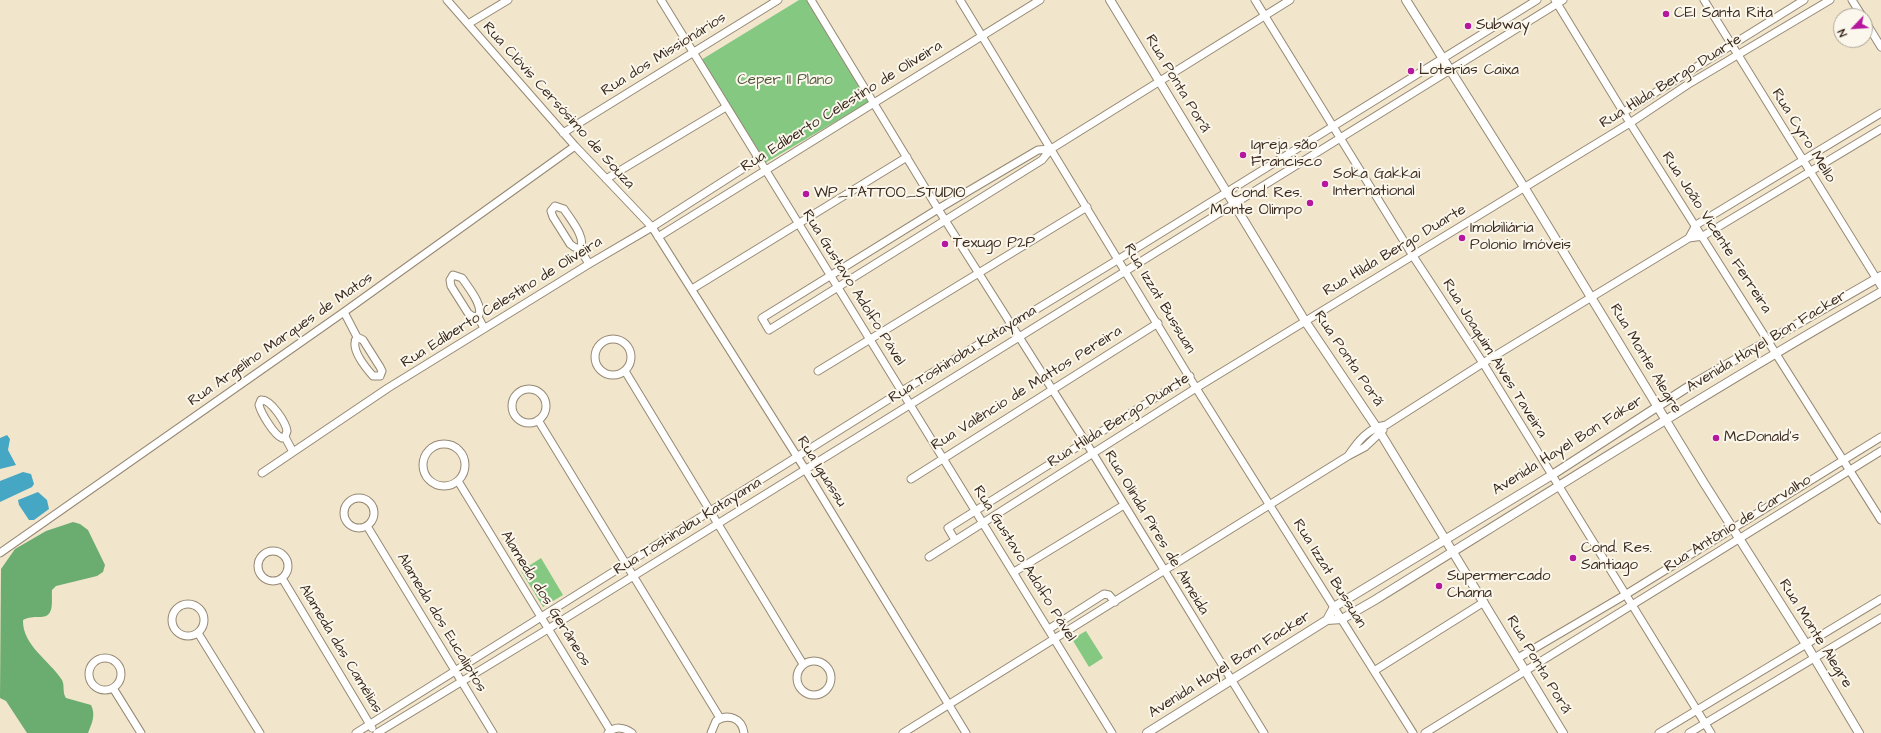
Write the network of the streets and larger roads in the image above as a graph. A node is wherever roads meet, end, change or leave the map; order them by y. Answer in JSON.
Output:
{"nodes":[{"id":1,"x":447,"y":0,"type":"edge"},
{"id":2,"x":508,"y":0,"type":"edge"},
{"id":3,"x":661,"y":0,"type":"edge"},
{"id":4,"x":778,"y":0,"type":"edge"},
{"id":5,"x":811,"y":0,"type":"edge"},
{"id":6,"x":960,"y":0,"type":"edge"},
{"id":7,"x":1040,"y":0,"type":"edge"},
{"id":8,"x":1110,"y":0,"type":"edge"},
{"id":9,"x":1254,"y":0,"type":"edge"},
{"id":10,"x":1290,"y":0,"type":"edge"},
{"id":11,"x":1406,"y":0,"type":"edge"},
{"id":12,"x":1537,"y":0,"type":"edge"},
{"id":13,"x":1704,"y":0,"type":"edge"},
{"id":14,"x":1804,"y":0,"type":"edge"},
{"id":15,"x":1830,"y":0,"type":"edge"},
{"id":16,"x":1558,"y":1,"type":"edge"},
{"id":17,"x":1264,"y":16,"type":"junction"},
{"id":18,"x":468,"y":24,"type":"junction"},
{"id":19,"x":1873,"y":34,"type":"edge"},
{"id":20,"x":982,"y":36,"type":"junction"},
{"id":21,"x":1731,"y":45,"type":"junction"},
{"id":22,"x":1881,"y":47,"type":"edge"},
{"id":23,"x":694,"y":53,"type":"junction"},
{"id":24,"x":1738,"y":56,"type":"junction"},
{"id":25,"x":1442,"y":59,"type":"junction"},
{"id":26,"x":1450,"y":70,"type":"junction"},
{"id":27,"x":1159,"y":81,"type":"junction"},
{"id":28,"x":874,"y":102,"type":"junction"},
{"id":29,"x":726,"y":107,"type":"junction"},
{"id":30,"x":1624,"y":112,"type":"junction"},
{"id":31,"x":1881,"y":113,"type":"edge"},
{"id":32,"x":1630,"y":123,"type":"junction"},
{"id":33,"x":1333,"y":127,"type":"junction"},
{"id":34,"x":1881,"y":129,"type":"edge"},
{"id":35,"x":563,"y":132,"type":"junction"},
{"id":36,"x":1341,"y":139,"type":"junction"},
{"id":37,"x":575,"y":146,"type":"junction"},
{"id":38,"x":1051,"y":149,"type":"junction"},
{"id":39,"x":907,"y":157,"type":"junction"},
{"id":40,"x":758,"y":160,"type":"junction"},
{"id":41,"x":1803,"y":160,"type":"junction"},
{"id":42,"x":764,"y":170,"type":"junction"},
{"id":43,"x":1810,"y":172,"type":"junction"},
{"id":44,"x":606,"y":179,"type":"junction"},
{"id":45,"x":1524,"y":187,"type":"junction"},
{"id":46,"x":1226,"y":192,"type":"junction"},
{"id":47,"x":1233,"y":204,"type":"junction"},
{"id":48,"x":1087,"y":207,"type":"junction"},
{"id":49,"x":938,"y":209,"type":"junction"},
{"id":50,"x":946,"y":220,"type":"junction"},
{"id":51,"x":797,"y":223,"type":"junction"},
{"id":52,"x":1696,"y":225,"type":"junction"},
{"id":53,"x":652,"y":227,"type":"junction"},
{"id":54,"x":1703,"y":236,"type":"junction"},
{"id":55,"x":658,"y":237,"type":"junction"},
{"id":56,"x":1689,"y":238,"type":"junction"},
{"id":57,"x":580,"y":249,"type":"junction"},
{"id":58,"x":1413,"y":256,"type":"junction"},
{"id":59,"x":1119,"y":259,"type":"junction"},
{"id":60,"x":589,"y":264,"type":"junction"},
{"id":61,"x":1126,"y":270,"type":"junction"},
{"id":62,"x":978,"y":272,"type":"junction"},
{"id":63,"x":830,"y":275,"type":"junction"},
{"id":64,"x":1880,"y":280,"type":"edge"},
{"id":65,"x":837,"y":287,"type":"junction"},
{"id":66,"x":692,"y":289,"type":"junction"},
{"id":67,"x":1881,"y":292,"type":"edge"},
{"id":68,"x":1591,"y":297,"type":"junction"},
{"id":69,"x":344,"y":312,"type":"junction"},
{"id":70,"x":478,"y":317,"type":"junction"},
{"id":71,"x":1305,"y":321,"type":"junction"},
{"id":72,"x":1158,"y":323,"type":"junction"},
{"id":73,"x":1011,"y":325,"type":"junction"},
{"id":74,"x":484,"y":328,"type":"junction"},
{"id":75,"x":1018,"y":336,"type":"junction"},
{"id":76,"x":357,"y":337,"type":"junction"},
{"id":77,"x":869,"y":340,"type":"junction"},
{"id":78,"x":1768,"y":340,"type":"junction"},
{"id":79,"x":1776,"y":352,"type":"junction"},
{"id":80,"x":1483,"y":363,"type":"junction"},
{"id":81,"x":625,"y":371,"type":"junction"},
{"id":82,"x":818,"y":371,"type":"dead end"},
{"id":83,"x":380,"y":376,"type":"junction"},
{"id":84,"x":1190,"y":376,"type":"junction"},
{"id":85,"x":388,"y":388,"type":"junction"},
{"id":86,"x":1052,"y":388,"type":"junction"},
{"id":87,"x":1196,"y":388,"type":"junction"},
{"id":88,"x":902,"y":391,"type":"junction"},
{"id":89,"x":910,"y":403,"type":"junction"},
{"id":90,"x":1657,"y":406,"type":"junction"},
{"id":91,"x":1665,"y":419,"type":"junction"},
{"id":92,"x":538,"y":420,"type":"junction"},
{"id":93,"x":850,"y":424,"type":"junction"},
{"id":94,"x":1379,"y":430,"type":"junction"},
{"id":95,"x":858,"y":436,"type":"junction"},
{"id":96,"x":1881,"y":436,"type":"edge"},
{"id":97,"x":285,"y":437,"type":"junction"},
{"id":98,"x":1086,"y":442,"type":"junction"},
{"id":99,"x":1881,"y":451,"type":"edge"},
{"id":100,"x":293,"y":452,"type":"junction"},
{"id":101,"x":1092,"y":452,"type":"junction"},
{"id":102,"x":943,"y":457,"type":"junction"},
{"id":103,"x":797,"y":458,"type":"junction"},
{"id":104,"x":1844,"y":460,"type":"junction"},
{"id":105,"x":805,"y":470,"type":"junction"},
{"id":106,"x":1850,"y":470,"type":"junction"},
{"id":107,"x":262,"y":473,"type":"dead end"},
{"id":108,"x":1552,"y":475,"type":"junction"},
{"id":109,"x":911,"y":479,"type":"dead end"},
{"id":110,"x":458,"y":482,"type":"junction"},
{"id":111,"x":1559,"y":487,"type":"junction"},
{"id":112,"x":1124,"y":505,"type":"junction"},
{"id":113,"x":1271,"y":506,"type":"junction"},
{"id":114,"x":974,"y":510,"type":"junction"},
{"id":115,"x":710,"y":512,"type":"junction"},
{"id":116,"x":1881,"y":520,"type":"edge"},
{"id":117,"x":982,"y":522,"type":"junction"},
{"id":118,"x":716,"y":524,"type":"junction"},
{"id":119,"x":367,"y":526,"type":"junction"},
{"id":120,"x":1732,"y":529,"type":"junction"},
{"id":121,"x":1445,"y":539,"type":"junction"},
{"id":122,"x":1739,"y":539,"type":"junction"},
{"id":123,"x":955,"y":540,"type":"junction"},
{"id":124,"x":0,"y":552,"type":"edge"},
{"id":125,"x":1453,"y":552,"type":"junction"},
{"id":126,"x":929,"y":556,"type":"dead end"},
{"id":127,"x":626,"y":565,"type":"junction"},
{"id":128,"x":1164,"y":570,"type":"junction"},
{"id":129,"x":1014,"y":572,"type":"junction"},
{"id":130,"x":632,"y":576,"type":"junction"},
{"id":131,"x":282,"y":578,"type":"junction"},
{"id":132,"x":1625,"y":595,"type":"junction"},
{"id":133,"x":1881,"y":599,"type":"edge"},
{"id":134,"x":1115,"y":602,"type":"junction"},
{"id":135,"x":1484,"y":602,"type":"junction"},
{"id":136,"x":1632,"y":606,"type":"junction"},
{"id":137,"x":1334,"y":607,"type":"junction"},
{"id":138,"x":541,"y":618,"type":"junction"},
{"id":139,"x":1881,"y":618,"type":"edge"},
{"id":140,"x":1342,"y":619,"type":"junction"},
{"id":141,"x":1327,"y":620,"type":"junction"},
{"id":142,"x":548,"y":629,"type":"junction"},
{"id":143,"x":1049,"y":629,"type":"junction"},
{"id":144,"x":198,"y":633,"type":"junction"},
{"id":145,"x":1055,"y":639,"type":"junction"},
{"id":146,"x":1806,"y":644,"type":"junction"},
{"id":147,"x":1518,"y":658,"type":"junction"},
{"id":148,"x":1815,"y":658,"type":"junction"},
{"id":149,"x":803,"y":664,"type":"junction"},
{"id":150,"x":455,"y":671,"type":"junction"},
{"id":151,"x":1374,"y":671,"type":"junction"},
{"id":152,"x":1525,"y":671,"type":"junction"},
{"id":153,"x":461,"y":681,"type":"junction"},
{"id":154,"x":1231,"y":681,"type":"junction"},
{"id":155,"x":114,"y":688,"type":"junction"},
{"id":156,"x":948,"y":705,"type":"junction"},
{"id":157,"x":1697,"y":710,"type":"junction"},
{"id":158,"x":720,"y":718,"type":"junction"},
{"id":159,"x":370,"y":724,"type":"junction"},
{"id":160,"x":1705,"y":724,"type":"junction"},
{"id":161,"x":609,"y":732,"type":"edge"},
{"id":162,"x":141,"y":733,"type":"edge"},
{"id":163,"x":260,"y":733,"type":"edge"},
{"id":164,"x":356,"y":733,"type":"edge"},
{"id":165,"x":376,"y":733,"type":"edge"},
{"id":166,"x":493,"y":733,"type":"edge"},
{"id":167,"x":632,"y":733,"type":"edge"},
{"id":168,"x":711,"y":733,"type":"edge"},
{"id":169,"x":744,"y":733,"type":"edge"},
{"id":170,"x":903,"y":733,"type":"edge"},
{"id":171,"x":966,"y":733,"type":"edge"},
{"id":172,"x":1112,"y":733,"type":"edge"},
{"id":173,"x":1147,"y":733,"type":"edge"},
{"id":174,"x":1264,"y":733,"type":"edge"},
{"id":175,"x":1413,"y":733,"type":"edge"},
{"id":176,"x":1425,"y":733,"type":"edge"},
{"id":177,"x":1563,"y":733,"type":"edge"},
{"id":178,"x":1659,"y":733,"type":"edge"},
{"id":179,"x":1689,"y":733,"type":"edge"},
{"id":180,"x":1711,"y":733,"type":"edge"},
{"id":181,"x":1859,"y":733,"type":"edge"}],
"edges":[{"from":1,"to":18,"type":"street","name":"Rua Clóvis Cersósimo de Souza"},
{"from":2,"to":18,"type":"street"},
{"from":3,"to":23,"type":"street","name":"Rua Gustavo Adolfo Pável"},
{"from":4,"to":23,"type":"street","name":"Rua dos Missionários"},
{"from":5,"to":28,"type":"street","name":"Rua Olinda Pires de Almeida"},
{"from":6,"to":20,"type":"street","name":"Rua Izzat Bussuan"},
{"from":7,"to":20,"type":"street","name":"Rua Ediberto Celestino de Oliveira"},
{"from":8,"to":27,"type":"street","name":"Rua Ponta Porã"},
{"from":9,"to":17,"type":"street","name":"Rua Joaquim Alves Taveira"},
{"from":10,"to":17,"type":"street"},
{"from":11,"to":25,"type":"street","name":"Rua Monte Alegre"},
{"from":12,"to":25,"type":"street","name":"Rua Toshinobu Katayama"},
{"from":13,"to":21,"type":"street","name":"Rua Cyro Mello"},
{"from":14,"to":21,"type":"street","name":"Rua Hilda Bergo Duarte"},
{"from":15,"to":24,"type":"street","name":"Rua Hilda Bergo Duarte"},
{"from":16,"to":26,"type":"street","name":"Rua Toshinobu Katayama"},
{"from":16,"to":30,"type":"street","name":"Rua João Vicente Ferreira"},
{"from":17,"to":27,"type":"street"},
{"from":17,"to":33,"type":"street","name":"Rua Joaquim Alves Taveira"},
{"from":18,"to":35,"type":"street","name":"Rua Clóvis Cersósimo de Souza"},
{"from":19,"to":22,"type":"street"},
{"from":20,"to":28,"type":"street","name":"Rua Ediberto Celestino de Oliveira"},
{"from":20,"to":38,"type":"street","name":"Rua Izzat Bussuan"},
{"from":21,"to":24,"type":"street","name":"Rua Cyro Mello"},
{"from":21,"to":30,"type":"street","name":"Rua Hilda Bergo Duarte"},
{"from":23,"to":29,"type":"street","name":"Rua Gustavo Adolfo Pável"},
{"from":23,"to":35,"type":"street","name":"Rua dos Missionários"},
{"from":24,"to":32,"type":"street","name":"Rua Hilda Bergo Duarte"},
{"from":24,"to":41,"type":"street","name":"Rua Cyro Mello"},
{"from":25,"to":26,"type":"street","name":"Rua Monte Alegre"},
{"from":25,"to":33,"type":"street","name":"Rua Toshinobu Katayama"},
{"from":26,"to":36,"type":"street","name":"Rua Toshinobu Katayama"},
{"from":26,"to":45,"type":"street","name":"Rua Monte Alegre"},
{"from":27,"to":38,"type":"street"},
{"from":27,"to":46,"type":"street","name":"Rua Ponta Porã"},
{"from":28,"to":39,"type":"street","name":"Rua Olinda Pires de Almeida"},
{"from":28,"to":42,"type":"street","name":"Rua Ediberto Celestino de Oliveira"},
{"from":29,"to":40,"type":"street","name":"Rua Gustavo Adolfo Pável"},
{"from":29,"to":44,"type":"street"},
{"from":30,"to":32,"type":"street","name":"Rua João Vicente Ferreira"},
{"from":31,"to":41,"type":"street"},
{"from":32,"to":45,"type":"street","name":"Rua Hilda Bergo Duarte"},
{"from":32,"to":52,"type":"street","name":"Rua João Vicente Ferreira"},
{"from":33,"to":36,"type":"street","name":"Rua Joaquim Alves Taveira"},
{"from":33,"to":46,"type":"street","name":"Rua Toshinobu Katayama"},
{"from":34,"to":43,"type":"street"},
{"from":35,"to":37,"type":"street","name":"Rua Clóvis Cersósimo de Souza"},
{"from":36,"to":47,"type":"street","name":"Rua Toshinobu Katayama"},
{"from":36,"to":58,"type":"street","name":"Rua Joaquim Alves Taveira"},
{"from":37,"to":44,"type":"street","name":"Rua Clóvis Cersósimo de Souza"},
{"from":37,"to":69,"type":"street","name":"Rua Argelino Marques de Matos"},
{"from":38,"to":48,"type":"street","name":"Rua Izzat Bussuan"},
{"from":38,"to":49,"type":"street"},
{"from":38,"to":50,"type":"street"},
{"from":39,"to":49,"type":"street","name":"Rua Olinda Pires de Almeida"},
{"from":39,"to":51,"type":"street"},
{"from":40,"to":42,"type":"street","name":"Rua Gustavo Adolfo Pável"},
{"from":40,"to":53,"type":"street","name":"Rua Ediberto Celestino de Oliveira"},
{"from":41,"to":43,"type":"street","name":"Rua Cyro Mello"},
{"from":41,"to":52,"type":"street"},
{"from":42,"to":51,"type":"street","name":"Rua Gustavo Adolfo Pável"},
{"from":42,"to":55,"type":"street","name":"Rua Ediberto Celestino de Oliveira"},
{"from":43,"to":54,"type":"street"},
{"from":43,"to":64,"type":"street","name":"Rua Cyro Mello"},
{"from":44,"to":53,"type":"street","name":"Rua Clóvis Cersósimo de Souza"},
{"from":45,"to":58,"type":"street","name":"Rua Hilda Bergo Duarte"},
{"from":45,"to":68,"type":"street","name":"Rua Monte Alegre"},
{"from":46,"to":47,"type":"street","name":"Rua Ponta Porã"},
{"from":46,"to":59,"type":"street","name":"Rua Toshinobu Katayama"},
{"from":47,"to":61,"type":"street","name":"Rua Toshinobu Katayama"},
{"from":47,"to":71,"type":"street","name":"Rua Ponta Porã"},
{"from":48,"to":59,"type":"street","name":"Rua Izzat Bussuan"},
{"from":48,"to":62,"type":"street"},
{"from":49,"to":50,"type":"street","name":"Rua Olinda Pires de Almeida"},
{"from":49,"to":63,"type":"street"},
{"from":50,"to":62,"type":"street","name":"Rua Olinda Pires de Almeida"},
{"from":50,"to":65,"type":"street"},
{"from":51,"to":63,"type":"street","name":"Rua Gustavo Adolfo Pável"},
{"from":51,"to":66,"type":"street"},
{"from":52,"to":54,"type":"street","name":"Rua João Vicente Ferreira"},
{"from":52,"to":56,"type":"street"},
{"from":53,"to":55,"type":"street","name":"Rua Iguassu"},
{"from":53,"to":60,"type":"street","name":"Rua Ediberto Celestino de Oliveira"},
{"from":54,"to":56,"type":"street"},
{"from":54,"to":78,"type":"street","name":"Rua João Vicente Ferreira"},
{"from":55,"to":66,"type":"street","name":"Rua Iguassu"},
{"from":56,"to":68,"type":"street"},
{"from":57,"to":57,"type":"street"},
{"from":57,"to":60,"type":"street"},
{"from":58,"to":71,"type":"street","name":"Rua Hilda Bergo Duarte"},
{"from":58,"to":80,"type":"street","name":"Rua Joaquim Alves Taveira"},
{"from":59,"to":61,"type":"street","name":"Rua Izzat Bussuan"},
{"from":59,"to":73,"type":"street","name":"Rua Toshinobu Katayama"},
{"from":60,"to":74,"type":"street","name":"Rua Ediberto Celestino de Oliveira"},
{"from":61,"to":72,"type":"street","name":"Rua Izzat Bussuan"},
{"from":61,"to":75,"type":"street","name":"Rua Toshinobu Katayama"},
{"from":62,"to":73,"type":"street","name":"Rua Olinda Pires de Almeida"},
{"from":62,"to":77,"type":"street"},
{"from":63,"to":65,"type":"street","name":"Rua Gustavo Adolfo Pável"},
{"from":63,"to":65,"type":"street"},
{"from":64,"to":78,"type":"street","name":"Avenida Hayel Bon Faker"},
{"from":65,"to":77,"type":"street","name":"Rua Gustavo Adolfo Pável"},
{"from":66,"to":103,"type":"street","name":"Rua Iguassu"},
{"from":67,"to":79,"type":"street","name":"Avenida Hayel Bon Facker"},
{"from":68,"to":80,"type":"street"},
{"from":68,"to":90,"type":"street","name":"Rua Monte Alegre"},
{"from":69,"to":76,"type":"street"},
{"from":69,"to":124,"type":"street","name":"Rua Argelino Marques de Matos"},
{"from":70,"to":70,"type":"street"},
{"from":70,"to":74,"type":"street"},
{"from":71,"to":87,"type":"street","name":"Rua Hilda Bergo Duarte"},
{"from":71,"to":94,"type":"street","name":"Rua Ponta Porã"},
{"from":72,"to":84,"type":"street","name":"Rua Izzat Bussuan"},
{"from":72,"to":86,"type":"street","name":"Rua Valêncio de Mattos Pereira"},
{"from":73,"to":75,"type":"street","name":"Rua Olinda Pires de Almeida"},
{"from":73,"to":88,"type":"street","name":"Rua Toshinobu Katayama"},
{"from":74,"to":85,"type":"street","name":"Rua Ediberto Celestino de Oliveira"},
{"from":75,"to":86,"type":"street","name":"Rua Olinda Pires de Almeida"},
{"from":75,"to":89,"type":"street","name":"Rua Toshinobu Katayama"},
{"from":76,"to":83,"type":"street"},
{"from":76,"to":83,"type":"street"},
{"from":77,"to":82,"type":"street"},
{"from":77,"to":88,"type":"street","name":"Rua Gustavo Adolfo Pável"},
{"from":78,"to":79,"type":"street","name":"Rua João Vicente Ferreira"},
{"from":78,"to":90,"type":"street","name":"Avenida Hayel Bon Faker"},
{"from":79,"to":91,"type":"street","name":"Avenida Hayel Bon Facker"},
{"from":79,"to":104,"type":"street","name":"Rua João Vicente Ferreira"},
{"from":80,"to":94,"type":"street"},
{"from":80,"to":108,"type":"street","name":"Rua Joaquim Alves Taveira"},
{"from":81,"to":81,"type":"street"},
{"from":81,"to":115,"type":"street"},
{"from":83,"to":85,"type":"street"},
{"from":84,"to":87,"type":"street","name":"Rua Izzat Bussuan"},
{"from":84,"to":98,"type":"street","name":"Rua Hilda Bergo Duarte"},
{"from":85,"to":100,"type":"street","name":"Rua Ediberto Celestino de Oliveira"},
{"from":86,"to":98,"type":"street","name":"Rua Olinda Pires de Almeida"},
{"from":86,"to":102,"type":"street","name":"Rua Valêncio de Mattos Pereira"},
{"from":87,"to":101,"type":"street","name":"Rua Hilda Bergo Duarte"},
{"from":87,"to":113,"type":"street","name":"Rua Izzat Bussuan"},
{"from":88,"to":89,"type":"street","name":"Rua Gustavo Adolfo Pável"},
{"from":88,"to":93,"type":"street","name":"Rua Toshinobu Katayama"},
{"from":89,"to":95,"type":"street","name":"Rua Toshinobu Katayama"},
{"from":89,"to":102,"type":"street","name":"Rua Gustavo Adolfo Pável"},
{"from":90,"to":91,"type":"street","name":"Rua Monte Alegre"},
{"from":90,"to":108,"type":"street","name":"Avenida Hayel Bon Faker"},
{"from":91,"to":111,"type":"street","name":"Avenida Hayel Bon Facker"},
{"from":91,"to":120,"type":"street","name":"Rua Monte Alegre"},
{"from":92,"to":92,"type":"street"},
{"from":92,"to":127,"type":"street"},
{"from":93,"to":95,"type":"street"},
{"from":93,"to":103,"type":"street","name":"Rua Toshinobu Katayama"},
{"from":94,"to":113,"type":"street"},
{"from":94,"to":121,"type":"street","name":"Rua Ponta Porã"},
{"from":95,"to":105,"type":"street","name":"Rua Toshinobu Katayama"},
{"from":96,"to":104,"type":"street","name":"Rua Antônio de Carvalho"},
{"from":97,"to":97,"type":"street"},
{"from":97,"to":100,"type":"street"},
{"from":98,"to":101,"type":"street","name":"Rua Olinda Pires de Almeida"},
{"from":98,"to":114,"type":"street","name":"Rua Hilda Bergo Duarte"},
{"from":99,"to":106,"type":"street","name":"Rua Antônio de Carvalho"},
{"from":100,"to":107,"type":"street","name":"Rua Ediberto Celestino de Oliveira"},
{"from":101,"to":112,"type":"street","name":"Rua Olinda Pires de Almeida"},
{"from":101,"to":117,"type":"street","name":"Rua Hilda Bergo Duarte"},
{"from":102,"to":109,"type":"street","name":"Rua Valêncio de Mattos Pereira"},
{"from":102,"to":114,"type":"street","name":"Rua Gustavo Adolfo Pável"},
{"from":103,"to":105,"type":"street","name":"Rua Iguassu"},
{"from":103,"to":115,"type":"street","name":"Rua Toshinobu Katayama"},
{"from":104,"to":106,"type":"street","name":"Rua João Vicente Ferreira"},
{"from":104,"to":120,"type":"street","name":"Rua Antônio de Carvalho"},
{"from":105,"to":118,"type":"street","name":"Rua Toshinobu Katayama"},
{"from":105,"to":156,"type":"street","name":"Rua Iguassu"},
{"from":106,"to":116,"type":"street","name":"Rua João Vicente Ferreira"},
{"from":106,"to":122,"type":"street","name":"Rua Antônio de Carvalho"},
{"from":108,"to":111,"type":"street","name":"Rua Joaquim Alves Taveira"},
{"from":108,"to":121,"type":"street","name":"Avenida Hayel Bon Faker"},
{"from":110,"to":110,"type":"street"},
{"from":110,"to":138,"type":"street","name":"Alameda dos Gerâneos"},
{"from":111,"to":125,"type":"street","name":"Avenida Hayel Bon Facker"},
{"from":111,"to":132,"type":"street","name":"Rua Joaquim Alves Taveira"},
{"from":112,"to":128,"type":"street","name":"Rua Olinda Pires de Almeida"},
{"from":112,"to":129,"type":"street"},
{"from":113,"to":128,"type":"street"},
{"from":113,"to":137,"type":"street","name":"Rua Izzat Bussuan"},
{"from":114,"to":117,"type":"street","name":"Rua Gustavo Adolfo Pável"},
{"from":114,"to":123,"type":"street","name":"Rua Hilda Bergo Duarte"},
{"from":115,"to":118,"type":"street"},
{"from":115,"to":127,"type":"street","name":"Rua Toshinobu Katayama"},
{"from":117,"to":123,"type":"street","name":"Rua Hilda Bergo Duarte"},
{"from":117,"to":129,"type":"street","name":"Rua Gustavo Adolfo Pável"},
{"from":118,"to":130,"type":"street","name":"Rua Toshinobu Katayama"},
{"from":118,"to":149,"type":"street"},
{"from":119,"to":119,"type":"street"},
{"from":119,"to":150,"type":"street","name":"Alameda dos Eucaliptos"},
{"from":120,"to":122,"type":"street","name":"Rua Monte Alegre"},
{"from":120,"to":132,"type":"street","name":"Rua Antônio de Carvalho"},
{"from":121,"to":125,"type":"street","name":"Rua Ponta Porã"},
{"from":121,"to":137,"type":"street","name":"Avenida Hayel Bon Faker"},
{"from":122,"to":136,"type":"street","name":"Rua Antônio de Carvalho"},
{"from":122,"to":146,"type":"street","name":"Rua Monte Alegre"},
{"from":123,"to":126,"type":"street","name":"Rua Hilda Bergo Duarte"},
{"from":125,"to":135,"type":"street","name":"Rua Ponta Porã"},
{"from":125,"to":140,"type":"street","name":"Avenida Hayel Bon Facker"},
{"from":127,"to":130,"type":"street"},
{"from":127,"to":138,"type":"street","name":"Rua Toshinobu Katayama"},
{"from":128,"to":134,"type":"street"},
{"from":128,"to":154,"type":"street","name":"Rua Olinda Pires de Almeida"},
{"from":129,"to":143,"type":"street","name":"Rua Gustavo Adolfo Pável"},
{"from":130,"to":142,"type":"street","name":"Rua Toshinobu Katayama"},
{"from":130,"to":158,"type":"street"},
{"from":131,"to":131,"type":"street","name":"Alameda das Camélias"},
{"from":131,"to":159,"type":"street","name":"Alameda das Camélias"},
{"from":132,"to":136,"type":"street","name":"Rua Joaquim Alves Taveira"},
{"from":132,"to":147,"type":"street","name":"Rua Antônio de Carvalho"},
{"from":133,"to":146,"type":"street"},
{"from":134,"to":143,"type":"street"},
{"from":134,"to":145,"type":"street"},
{"from":135,"to":147,"type":"street","name":"Rua Ponta Porã"},
{"from":135,"to":151,"type":"street"},
{"from":136,"to":152,"type":"street","name":"Rua Antônio de Carvalho"},
{"from":136,"to":157,"type":"street","name":"Rua Joaquim Alves Taveira"},
{"from":137,"to":140,"type":"street","name":"Rua Izzat Bussuan"},
{"from":137,"to":141,"type":"street","name":"Avenida Hayel Bom Facker"},
{"from":138,"to":142,"type":"street","name":"Alameda dos Gerâneos"},
{"from":138,"to":150,"type":"street","name":"Rua Toshinobu Katayama"},
{"from":139,"to":148,"type":"street"},
{"from":140,"to":141,"type":"street","name":"Avenida Hayel Bom Facker"},
{"from":140,"to":151,"type":"street","name":"Rua Izzat Bussuan"},
{"from":141,"to":154,"type":"street","name":"Avenida Hayel Bom Facker"},
{"from":142,"to":153,"type":"street","name":"Rua Toshinobu Katayama"},
{"from":142,"to":161,"type":"street","name":"Alameda dos Gerâneos"},
{"from":143,"to":145,"type":"street","name":"Rua Gustavo Adolfo Pável"},
{"from":144,"to":144,"type":"street"},
{"from":144,"to":163,"type":"street"},
{"from":145,"to":156,"type":"street"},
{"from":145,"to":172,"type":"street","name":"Rua Gustavo Adolfo Pável"},
{"from":146,"to":148,"type":"street","name":"Rua Monte Alegre"},
{"from":146,"to":157,"type":"street"},
{"from":147,"to":152,"type":"street","name":"Rua Ponta Porã"},
{"from":148,"to":160,"type":"street"},
{"from":148,"to":181,"type":"street","name":"Rua Monte Alegre"},
{"from":149,"to":149,"type":"street"},
{"from":150,"to":153,"type":"street","name":"Alameda dos Eucaliptos"},
{"from":150,"to":159,"type":"street","name":"Rua Toshinobu Katayama"},
{"from":151,"to":175,"type":"street","name":"Rua Izzat Bussuan"},
{"from":152,"to":176,"type":"street","name":"Rua Antônio de Carvalho"},
{"from":152,"to":177,"type":"street","name":"Rua Ponta Porã"},
{"from":153,"to":165,"type":"street","name":"Rua Toshinobu Katayama"},
{"from":153,"to":166,"type":"street","name":"Alameda dos Eucaliptos"},
{"from":154,"to":173,"type":"street","name":"Avenida Hayel Bom Facker"},
{"from":154,"to":174,"type":"street","name":"Rua Olinda Pires de Almeida"},
{"from":155,"to":155,"type":"street"},
{"from":155,"to":162,"type":"street"},
{"from":156,"to":170,"type":"street"},
{"from":156,"to":171,"type":"street","name":"Rua Iguassu"},
{"from":157,"to":160,"type":"street","name":"Rua Joaquim Alves Taveira"},
{"from":157,"to":178,"type":"street"},
{"from":158,"to":168,"type":"street"},
{"from":158,"to":169,"type":"street"},
{"from":159,"to":164,"type":"street","name":"Rua Toshinobu Katayama"},
{"from":159,"to":165,"type":"street","name":"Alameda das Camélias"},
{"from":160,"to":179,"type":"street"},
{"from":160,"to":180,"type":"street","name":"Rua Joaquim Alves Taveira"},
{"from":161,"to":167,"type":"street"}]}
